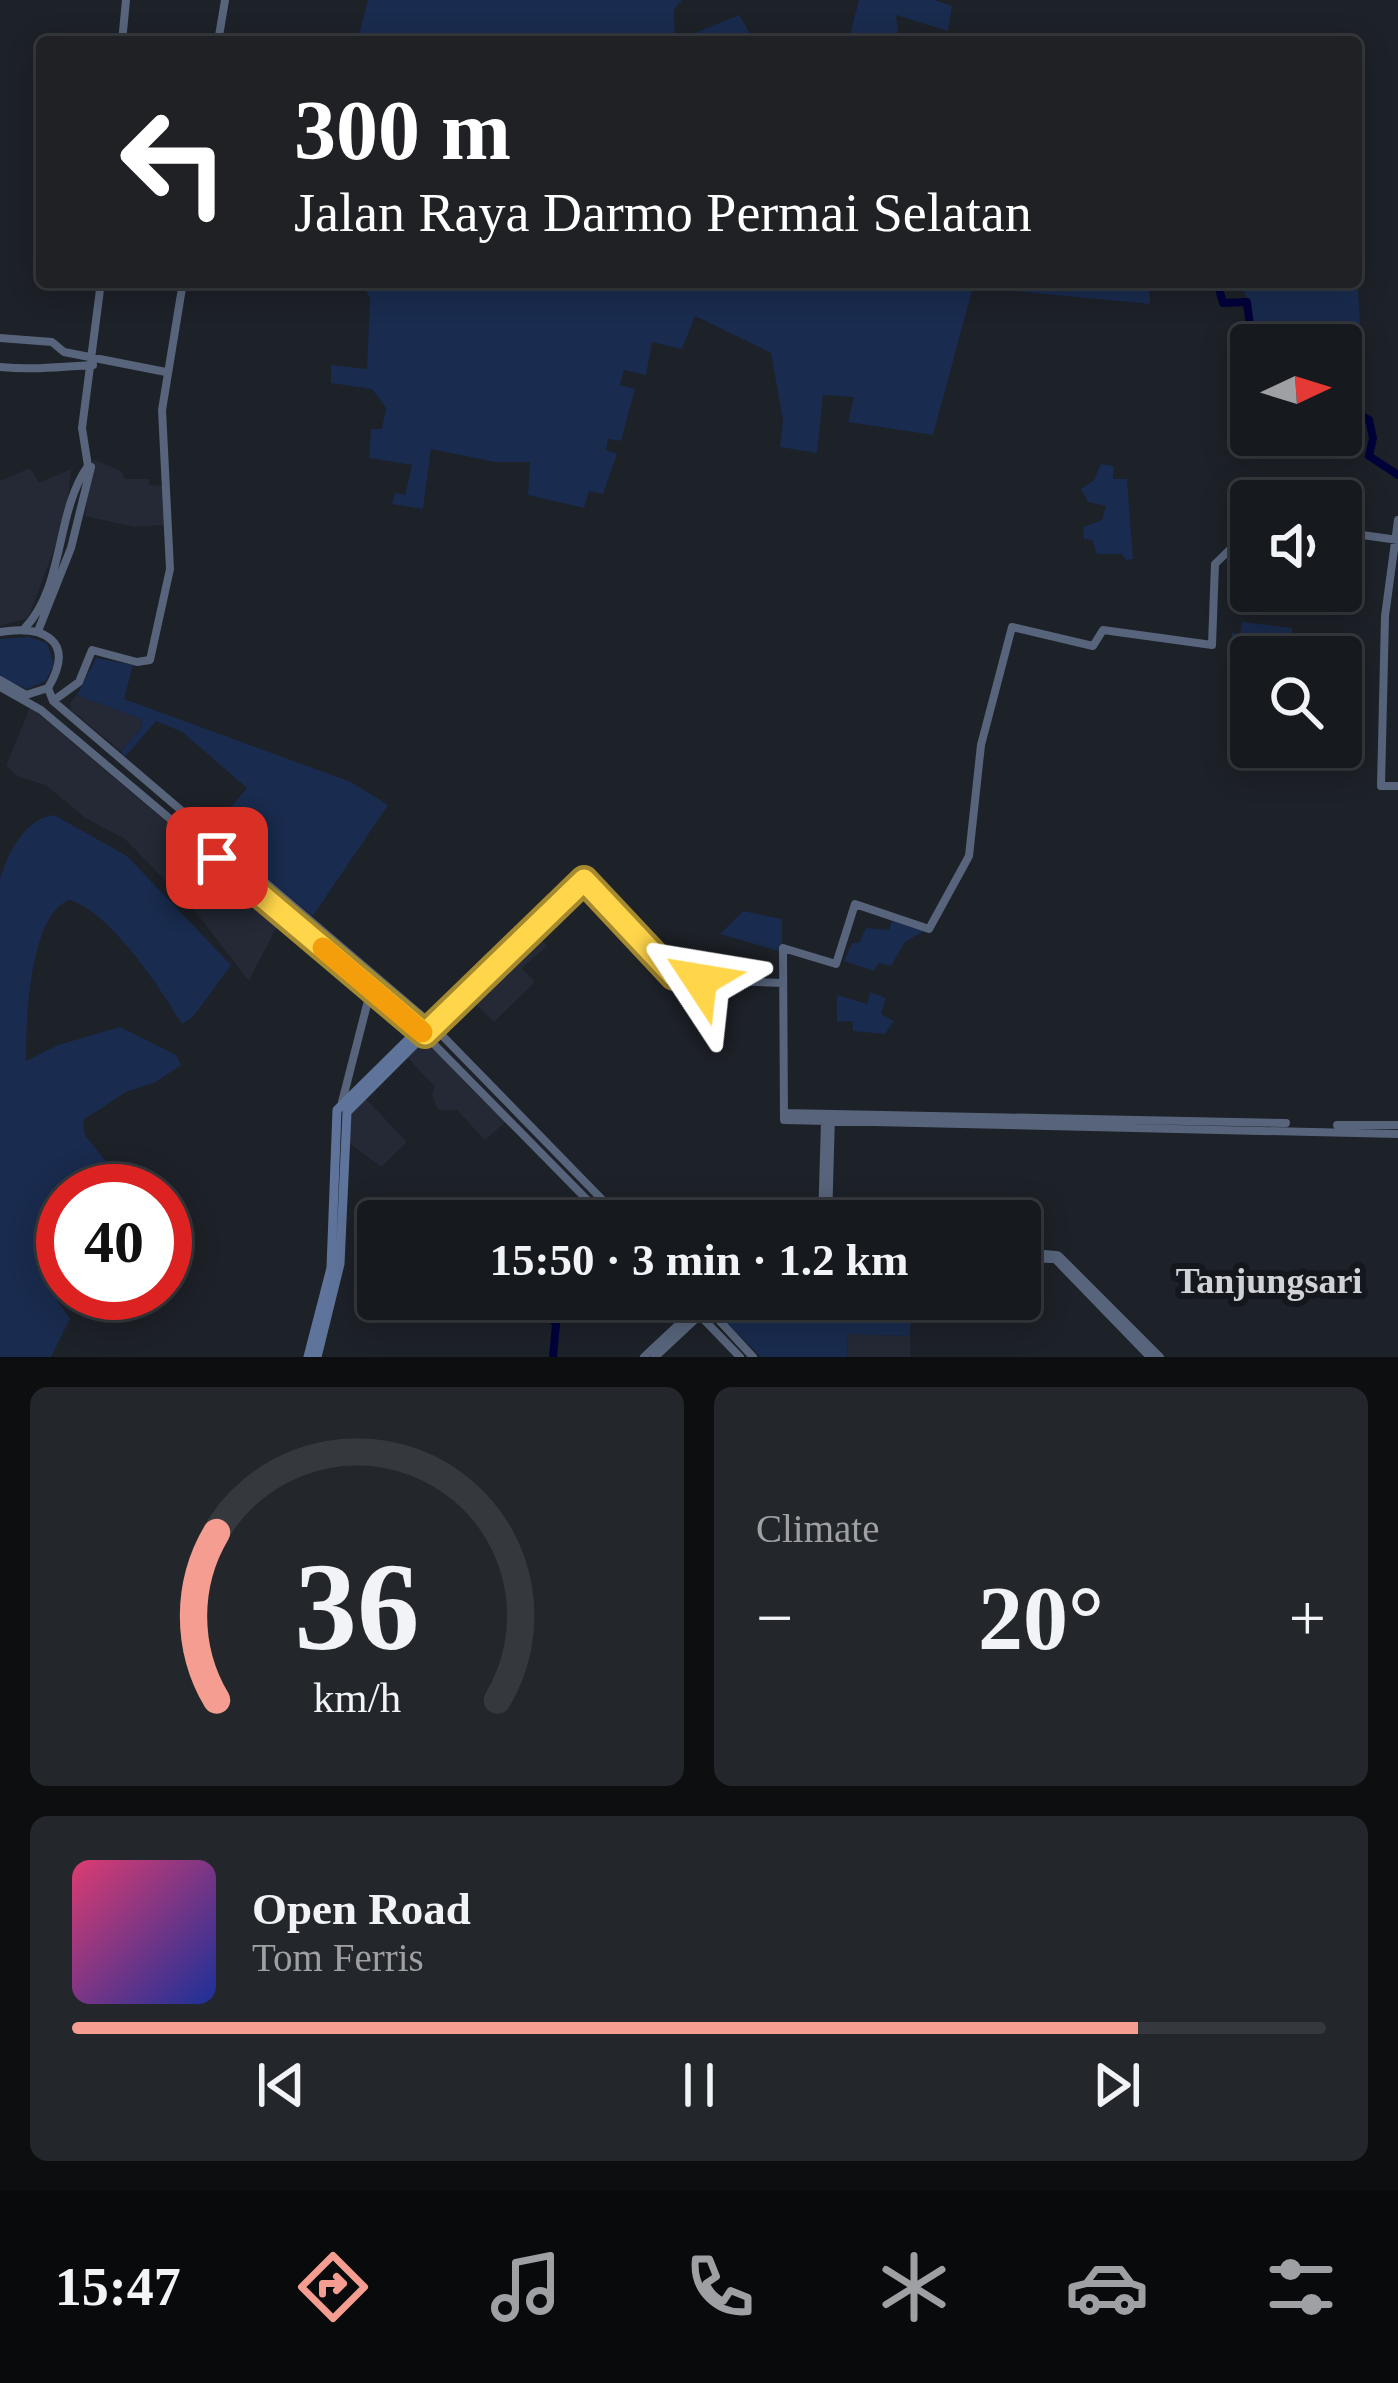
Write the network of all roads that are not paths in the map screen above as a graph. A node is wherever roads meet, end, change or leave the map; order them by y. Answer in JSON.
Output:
{"nodes":[{"id":1,"x":126,"y":0,"type":"edge"},
{"id":2,"x":225,"y":0,"type":"edge"},
{"id":3,"x":123,"y":36,"type":"edge"},
{"id":4,"x":219,"y":36,"type":"edge"},
{"id":5,"x":100,"y":288,"type":"edge"},
{"id":6,"x":182,"y":288,"type":"edge"},
{"id":7,"x":0,"y":338,"type":"edge"},
{"id":8,"x":64,"y":352,"type":"junction"},
{"id":9,"x":62,"y":364,"type":"junction"},
{"id":10,"x":91,"y":364,"type":"junction"},
{"id":11,"x":0,"y":367,"type":"edge"},
{"id":12,"x":166,"y":374,"type":"junction"},
{"id":13,"x":1398,"y":520,"type":"edge"},
{"id":14,"x":1362,"y":535,"type":"edge"},
{"id":15,"x":1396,"y":540,"type":"edge"},
{"id":16,"x":1230,"y":549,"type":"edge"},
{"id":17,"x":40,"y":615,"type":"junction"},
{"id":18,"x":24,"y":630,"type":"junction"},
{"id":19,"x":38,"y":631,"type":"junction"},
{"id":20,"x":0,"y":632,"type":"edge"},
{"id":21,"x":0,"y":684,"type":"edge"},
{"id":22,"x":50,"y":694,"type":"junction"},
{"id":23,"x":71,"y":717,"type":"junction"},
{"id":24,"x":62,"y":727,"type":"junction"},
{"id":25,"x":1398,"y":786,"type":"edge"},
{"id":26,"x":158,"y":792,"type":"junction"},
{"id":27,"x":150,"y":802,"type":"junction"},
{"id":28,"x":195,"y":824,"type":"junction"},
{"id":29,"x":186,"y":832,"type":"junction"},
{"id":30,"x":286,"y":902,"type":"junction"},
{"id":31,"x":278,"y":910,"type":"junction"},
{"id":32,"x":308,"y":920,"type":"junction"},
{"id":33,"x":298,"y":927,"type":"junction"},
{"id":34,"x":783,"y":983,"type":"junction"},
{"id":35,"x":371,"y":989,"type":"junction"},
{"id":36,"x":426,"y":1028,"type":"junction"},
{"id":37,"x":343,"y":1102,"type":"junction"},
{"id":38,"x":828,"y":1117,"type":"junction"},
{"id":39,"x":531,"y":1126,"type":"junction"},
{"id":40,"x":1398,"y":1130,"type":"edge"},
{"id":41,"x":522,"y":1134,"type":"junction"},
{"id":42,"x":587,"y":1200,"type":"edge"},
{"id":43,"x":603,"y":1200,"type":"edge"},
{"id":44,"x":826,"y":1200,"type":"edge"},
{"id":45,"x":337,"y":1225,"type":"junction"},
{"id":46,"x":1041,"y":1256,"type":"edge"},
{"id":47,"x":685,"y":1320,"type":"edge"},
{"id":48,"x":688,"y":1320,"type":"edge"},
{"id":49,"x":712,"y":1320,"type":"edge"},
{"id":50,"x":715,"y":1320,"type":"edge"},
{"id":51,"x":1120,"y":1320,"type":"junction"},
{"id":52,"x":313,"y":1357,"type":"edge"},
{"id":53,"x":644,"y":1357,"type":"edge"},
{"id":54,"x":655,"y":1357,"type":"edge"},
{"id":55,"x":740,"y":1357,"type":"edge"},
{"id":56,"x":753,"y":1357,"type":"edge"},
{"id":57,"x":1150,"y":1357,"type":"edge"},
{"id":58,"x":1160,"y":1357,"type":"edge"}],
"edges":[{"from":1,"to":3,"type":"street"},
{"from":2,"to":4,"type":"street"},
{"from":5,"to":10,"type":"street"},
{"from":6,"to":12,"type":"street"},
{"from":7,"to":8,"type":"street"},
{"from":8,"to":9,"type":"street"},
{"from":8,"to":10,"type":"street"},
{"from":9,"to":10,"type":"street"},
{"from":9,"to":11,"type":"street"},
{"from":10,"to":12,"type":"street"},
{"from":10,"to":17,"type":"street"},
{"from":12,"to":22,"type":"street"},
{"from":13,"to":15,"type":"street"},
{"from":14,"to":15,"type":"street"},
{"from":15,"to":25,"type":"street"},
{"from":16,"to":34,"type":"street"},
{"from":17,"to":18,"type":"street"},
{"from":17,"to":19,"type":"street"},
{"from":18,"to":19,"type":"street"},
{"from":18,"to":20,"type":"street"},
{"from":19,"to":22,"type":"street"},
{"from":21,"to":22,"type":"street"},
{"from":21,"to":24,"type":"street"},
{"from":22,"to":23,"type":"street"},
{"from":23,"to":24,"type":"street"},
{"from":23,"to":26,"type":"street"},
{"from":24,"to":27,"type":"street"},
{"from":26,"to":27,"type":"street"},
{"from":26,"to":28,"type":"street"},
{"from":27,"to":29,"type":"street"},
{"from":28,"to":29,"type":"street"},
{"from":28,"to":30,"type":"street"},
{"from":29,"to":31,"type":"street"},
{"from":30,"to":31,"type":"street"},
{"from":30,"to":32,"type":"street"},
{"from":31,"to":33,"type":"street"},
{"from":32,"to":33,"type":"street"},
{"from":32,"to":36,"type":"street"},
{"from":33,"to":35,"type":"street"},
{"from":34,"to":36,"type":"street"},
{"from":34,"to":38,"type":"street"},
{"from":35,"to":36,"type":"street"},
{"from":35,"to":37,"type":"street"},
{"from":36,"to":37,"type":"main road"},
{"from":36,"to":39,"type":"street"},
{"from":36,"to":41,"type":"street"},
{"from":36,"to":45,"type":"main road"},
{"from":37,"to":45,"type":"main road"},
{"from":38,"to":40,"type":"street"},
{"from":38,"to":44,"type":"street"},
{"from":39,"to":41,"type":"street"},
{"from":39,"to":43,"type":"street"},
{"from":41,"to":42,"type":"street"},
{"from":45,"to":52,"type":"main road"},
{"from":46,"to":51,"type":"street"},
{"from":47,"to":53,"type":"street"},
{"from":48,"to":54,"type":"street"},
{"from":49,"to":55,"type":"street"},
{"from":50,"to":56,"type":"street"},
{"from":51,"to":57,"type":"street"},
{"from":51,"to":58,"type":"street"}]}
